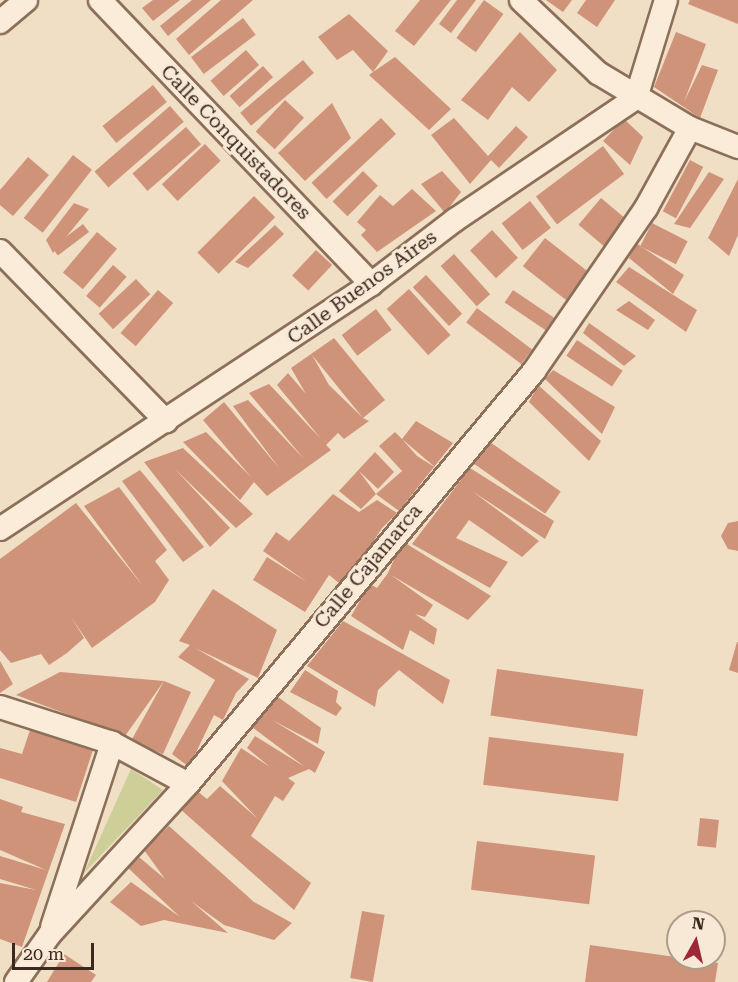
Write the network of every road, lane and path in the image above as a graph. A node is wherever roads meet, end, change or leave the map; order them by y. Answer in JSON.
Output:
{"nodes":[{"id":1,"x":26,"y":0,"type":"edge"},
{"id":2,"x":100,"y":0,"type":"edge"},
{"id":3,"x":521,"y":0,"type":"edge"},
{"id":4,"x":666,"y":0,"type":"edge"},
{"id":5,"x":0,"y":22,"type":"edge"},
{"id":6,"x":636,"y":98,"type":"junction"},
{"id":7,"x":690,"y":128,"type":"junction"},
{"id":8,"x":738,"y":147,"type":"edge"},
{"id":9,"x":0,"y":252,"type":"edge"},
{"id":10,"x":371,"y":284,"type":"junction"},
{"id":11,"x":166,"y":421,"type":"junction"},
{"id":12,"x":0,"y":529,"type":"edge"},
{"id":13,"x":0,"y":707,"type":"edge"},
{"id":14,"x":112,"y":742,"type":"junction"},
{"id":15,"x":188,"y":783,"type":"junction"},
{"id":16,"x":50,"y":934,"type":"junction"},
{"id":17,"x":16,"y":982,"type":"edge"}],
"edges":[{"from":1,"to":5,"type":"street"},
{"from":2,"to":10,"type":"street","name":"Calle Conquistadores"},
{"from":3,"to":6,"type":"street"},
{"from":4,"to":6,"type":"street"},
{"from":6,"to":7,"type":"street"},
{"from":6,"to":10,"type":"street","name":"Calle Buenos Aires"},
{"from":7,"to":8,"type":"street"},
{"from":7,"to":15,"type":"street","name":"Calle Cajamarca"},
{"from":9,"to":11,"type":"street"},
{"from":10,"to":11,"type":"street","name":"Calle Buenos Aires"},
{"from":11,"to":12,"type":"street","name":"Calle Buenos Aires"},
{"from":13,"to":14,"type":"street"},
{"from":14,"to":15,"type":"street"},
{"from":14,"to":16,"type":"street"},
{"from":15,"to":16,"type":"street","name":"Calle Cajamarca"},
{"from":16,"to":17,"type":"street","name":"Calle Cajamarca"}]}
